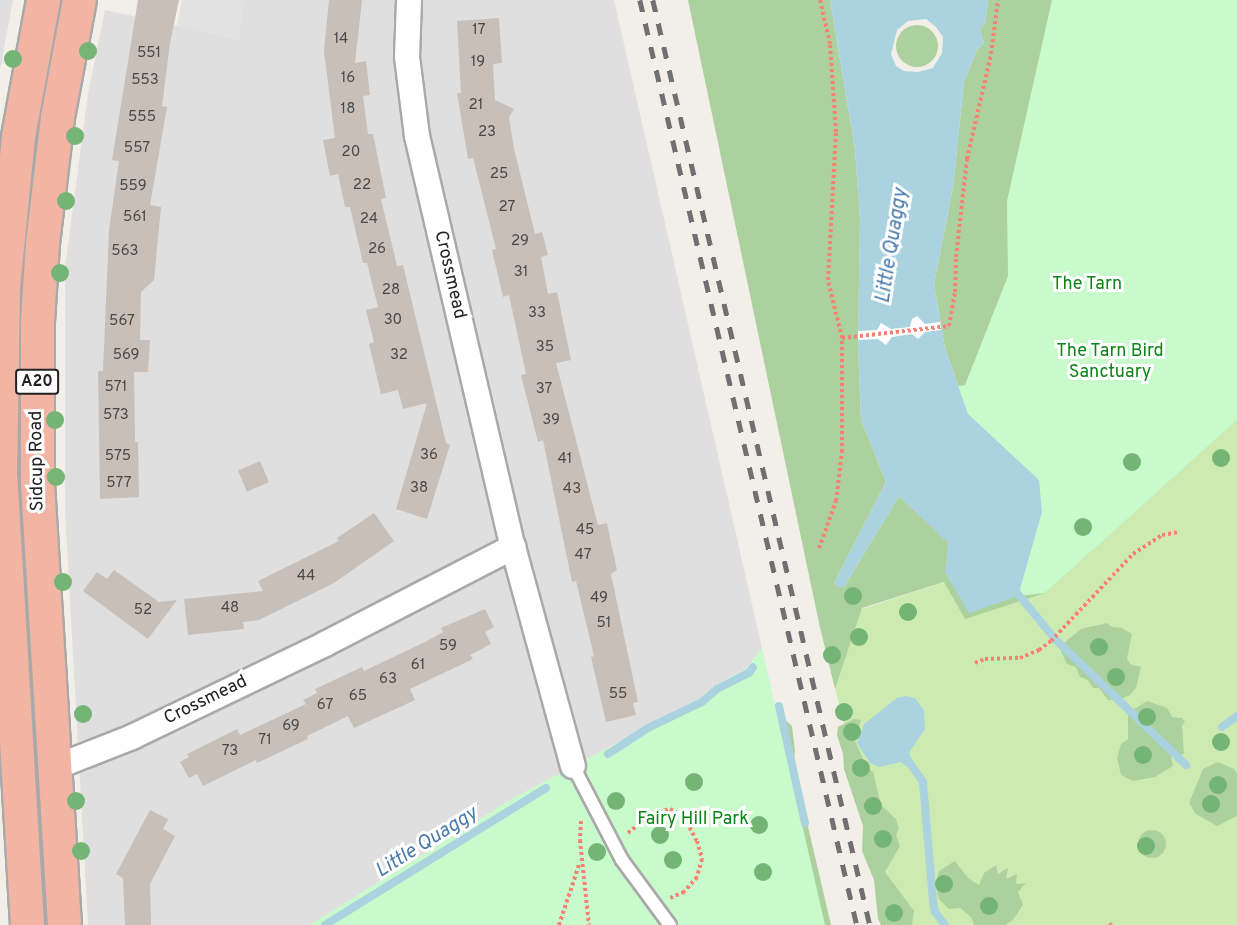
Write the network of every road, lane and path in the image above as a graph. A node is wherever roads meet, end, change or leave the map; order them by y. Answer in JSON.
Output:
{"nodes":[{"id":1,"x":43,"y":0,"type":"edge"},
{"id":2,"x":79,"y":0,"type":"edge"},
{"id":3,"x":409,"y":0,"type":"edge"},
{"id":4,"x":820,"y":0,"type":"edge"},
{"id":5,"x":998,"y":0,"type":"edge"},
{"id":6,"x":9,"y":134,"type":"edge"},
{"id":7,"x":842,"y":338,"type":"junction"},
{"id":8,"x":1179,"y":532,"type":"dead end"},
{"id":9,"x":513,"y":547,"type":"junction"},
{"id":10,"x":819,"y":548,"type":"dead end"},
{"id":11,"x":975,"y":663,"type":"dead end"},
{"id":12,"x":8,"y":729,"type":"edge"},
{"id":13,"x":56,"y":767,"type":"junction"},
{"id":14,"x":578,"y":777,"type":"junction"},
{"id":15,"x":610,"y":841,"type":"junction"},
{"id":16,"x":581,"y":858,"type":"junction"},
{"id":17,"x":655,"y":904,"type":"junction"},
{"id":18,"x":27,"y":925,"type":"edge"},
{"id":19,"x":64,"y":925,"type":"edge"},
{"id":20,"x":559,"y":925,"type":"edge"},
{"id":21,"x":589,"y":925,"type":"edge"},
{"id":22,"x":670,"y":925,"type":"edge"}],
"edges":[{"from":1,"to":6,"type":"highway","name":"Sidcup Road","number":"A20"},
{"from":2,"to":13,"type":"highway","name":"Sidcup Road","number":"A20"},
{"from":3,"to":9,"type":"street","name":"Crossmead"},
{"from":4,"to":7,"type":"path"},
{"from":5,"to":7,"type":"path"},
{"from":6,"to":12,"type":"highway","name":"Sidcup Road","number":"A20"},
{"from":7,"to":10,"type":"path"},
{"from":8,"to":11,"type":"path"},
{"from":9,"to":13,"type":"street","name":"Crossmead"},
{"from":9,"to":14,"type":"street","name":"Crossmead"},
{"from":12,"to":18,"type":"highway","name":"Sidcup Road","number":"A20"},
{"from":13,"to":19,"type":"highway","name":"Sidcup Road","number":"A20"},
{"from":14,"to":15,"type":"lane"},
{"from":14,"to":16,"type":"path"},
{"from":15,"to":17,"type":"lane"},
{"from":15,"to":17,"type":"path"},
{"from":16,"to":20,"type":"path"},
{"from":16,"to":21,"type":"path"},
{"from":17,"to":22,"type":"lane"}]}
